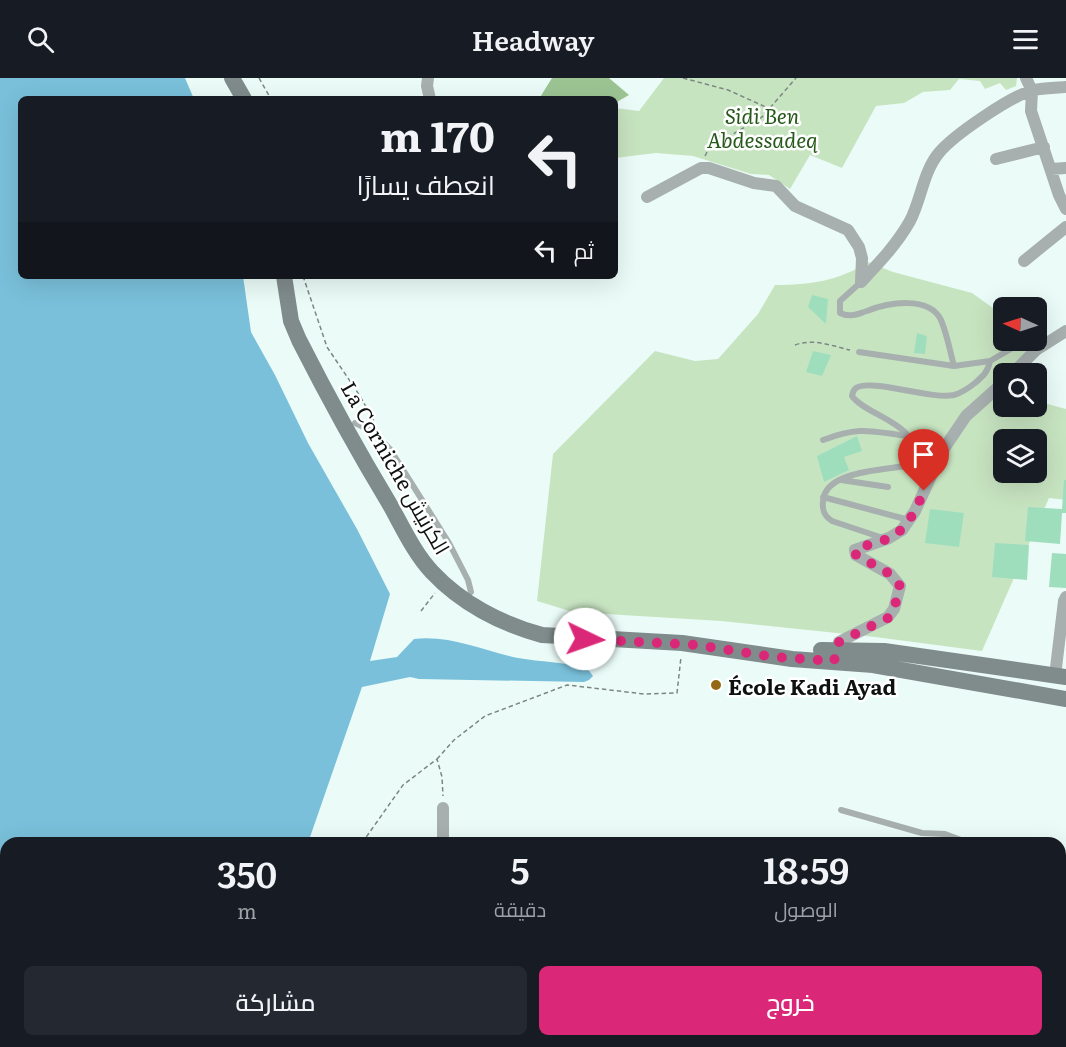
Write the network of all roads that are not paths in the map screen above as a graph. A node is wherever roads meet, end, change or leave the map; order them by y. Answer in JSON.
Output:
{"nodes":[{"id":1,"x":232,"y":78,"type":"edge"},
{"id":2,"x":244,"y":78,"type":"edge"},
{"id":3,"x":428,"y":78,"type":"edge"},
{"id":4,"x":1026,"y":78,"type":"edge"},
{"id":5,"x":1066,"y":87,"type":"edge"},
{"id":6,"x":1032,"y":91,"type":"junction"},
{"id":7,"x":242,"y":96,"type":"edge"},
{"id":8,"x":253,"y":96,"type":"edge"},
{"id":9,"x":429,"y":96,"type":"edge"},
{"id":10,"x":1044,"y":147,"type":"junction"},
{"id":11,"x":996,"y":159,"type":"dead end"},
{"id":12,"x":1066,"y":168,"type":"edge"},
{"id":13,"x":1051,"y":169,"type":"junction"},
{"id":14,"x":647,"y":197,"type":"dead end"},
{"id":15,"x":1066,"y":209,"type":"edge"},
{"id":16,"x":1066,"y":227,"type":"edge"},
{"id":17,"x":1024,"y":261,"type":"dead end"},
{"id":18,"x":284,"y":279,"type":"edge"},
{"id":19,"x":294,"y":279,"type":"edge"},
{"id":20,"x":861,"y":282,"type":"junction"},
{"id":21,"x":1066,"y":331,"type":"edge"},
{"id":22,"x":1047,"y":343,"type":"edge"},
{"id":23,"x":1008,"y":351,"type":"edge"},
{"id":24,"x":1035,"y":351,"type":"edge"},
{"id":25,"x":859,"y":352,"type":"road end"},
{"id":26,"x":990,"y":361,"type":"junction"},
{"id":27,"x":1023,"y":363,"type":"edge"},
{"id":28,"x":954,"y":366,"type":"junction"},
{"id":29,"x":993,"y":392,"type":"edge"},
{"id":30,"x":355,"y":423,"type":"junction"},
{"id":31,"x":907,"y":436,"type":"junction"},
{"id":32,"x":823,"y":440,"type":"dead end"},
{"id":33,"x":837,"y":479,"type":"junction"},
{"id":34,"x":888,"y":487,"type":"dead end"},
{"id":35,"x":823,"y":497,"type":"junction"},
{"id":36,"x":909,"y":520,"type":"junction"},
{"id":37,"x":886,"y":539,"type":"junction"},
{"id":38,"x":471,"y":592,"type":"junction"},
{"id":39,"x":1066,"y":597,"type":"edge"},
{"id":40,"x":835,"y":656,"type":"junction"},
{"id":41,"x":1061,"y":676,"type":"edge"},
{"id":42,"x":1066,"y":699,"type":"edge"},
{"id":43,"x":443,"y":808,"type":"road end"},
{"id":44,"x":841,"y":810,"type":"dead end"},
{"id":45,"x":442,"y":837,"type":"edge"},
{"id":46,"x":953,"y":837,"type":"edge"}],
"edges":[{"from":1,"to":7,"type":"main road"},
{"from":2,"to":8,"type":"main road"},
{"from":3,"to":9,"type":"street"},
{"from":4,"to":6,"type":"street"},
{"from":5,"to":6,"type":"street"},
{"from":6,"to":10,"type":"street"},
{"from":6,"to":20,"type":"street"},
{"from":10,"to":11,"type":"street"},
{"from":10,"to":13,"type":"street"},
{"from":12,"to":13,"type":"street"},
{"from":13,"to":15,"type":"street"},
{"from":14,"to":20,"type":"street"},
{"from":16,"to":17,"type":"street"},
{"from":18,"to":40,"type":"main road","name":"La Corniche الكرنيش"},
{"from":19,"to":30,"type":"main road","name":"La Corniche الكرنيش"},
{"from":20,"to":28,"type":"lane"},
{"from":21,"to":22,"type":"street"},
{"from":23,"to":26,"type":"lane"},
{"from":24,"to":27,"type":"street"},
{"from":25,"to":28,"type":"lane"},
{"from":26,"to":28,"type":"lane"},
{"from":26,"to":31,"type":"lane"},
{"from":29,"to":36,"type":"street"},
{"from":30,"to":38,"type":"main road","name":"La Corniche الكرنيش"},
{"from":30,"to":38,"type":"lane"},
{"from":31,"to":32,"type":"lane"},
{"from":31,"to":33,"type":"lane"},
{"from":33,"to":34,"type":"lane"},
{"from":33,"to":35,"type":"lane"},
{"from":35,"to":36,"type":"lane"},
{"from":35,"to":37,"type":"lane"},
{"from":36,"to":37,"type":"street"},
{"from":37,"to":40,"type":"street"},
{"from":38,"to":40,"type":"main road","name":"La Corniche الكرنيش"},
{"from":39,"to":41,"type":"street"},
{"from":40,"to":41,"type":"main road","name":"La Corniche الكرنيش"},
{"from":40,"to":42,"type":"main road","name":"La Corniche الكرنيش"},
{"from":43,"to":45,"type":"street"},
{"from":44,"to":46,"type":"lane"}]}
